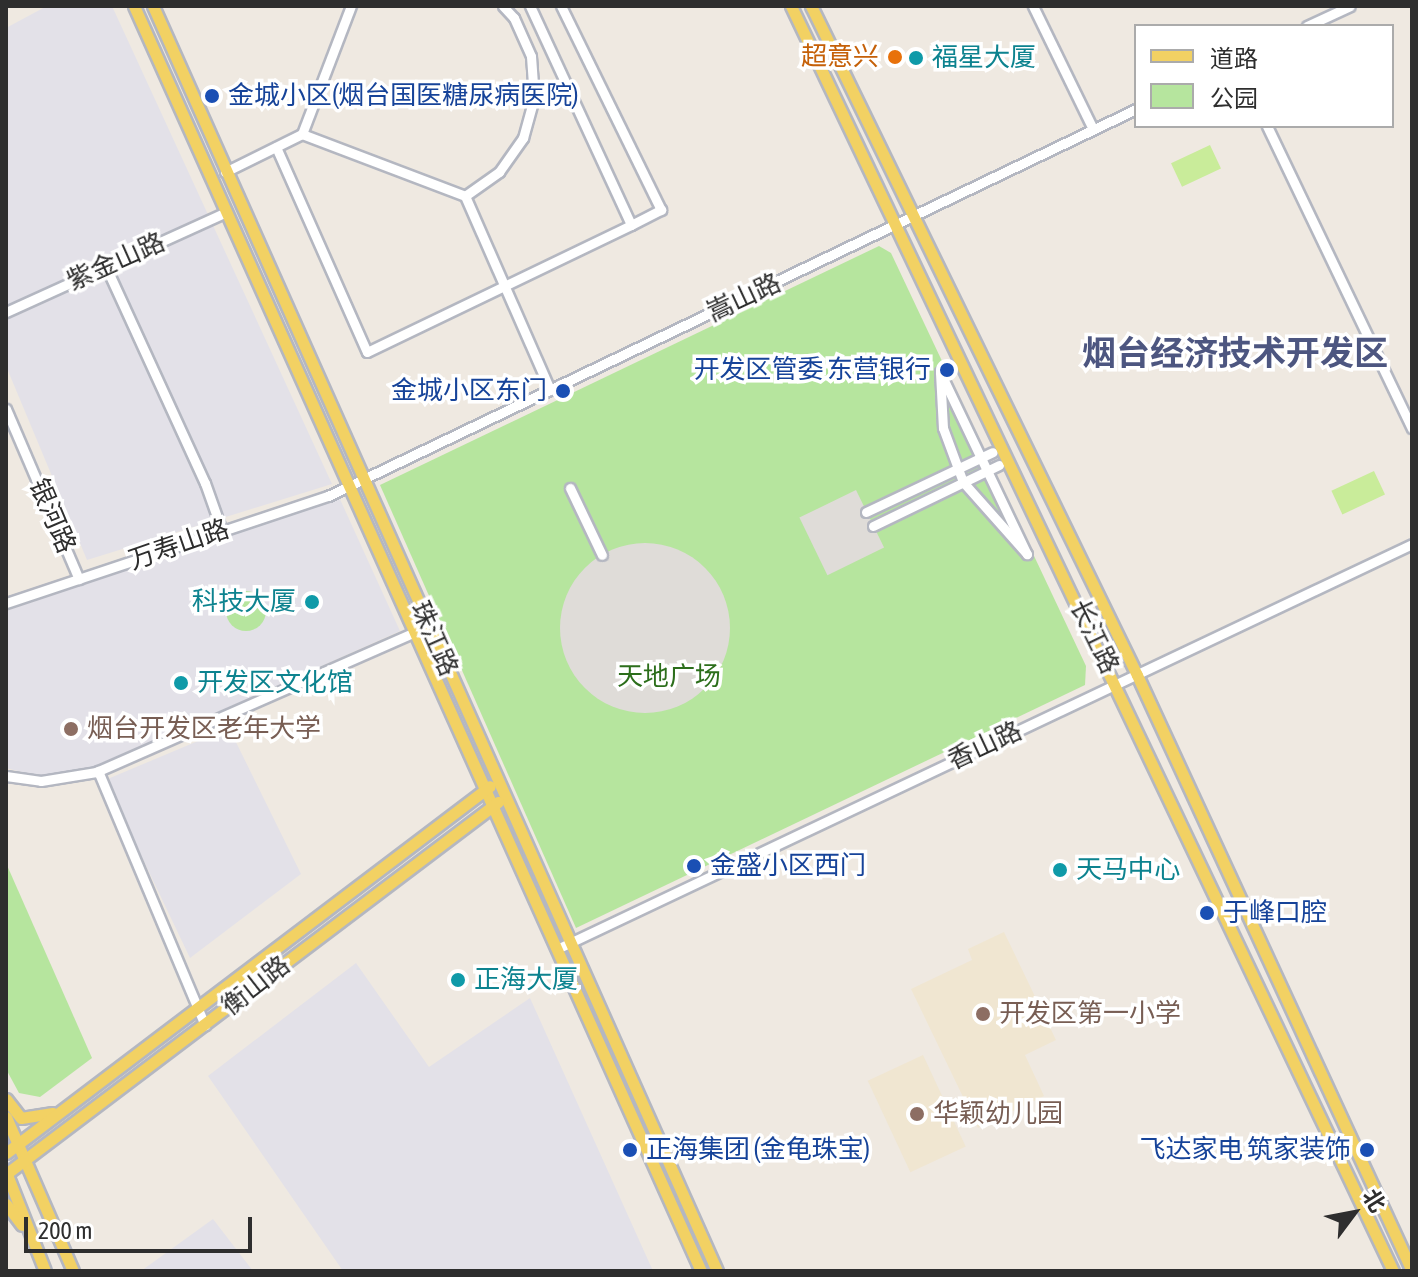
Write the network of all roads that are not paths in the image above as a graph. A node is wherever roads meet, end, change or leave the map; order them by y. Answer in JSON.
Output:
{"nodes":[{"id":1,"x":134,"y":6,"type":"edge"},
{"id":2,"x":153,"y":6,"type":"edge"},
{"id":3,"x":351,"y":6,"type":"edge"},
{"id":4,"x":503,"y":6,"type":"edge"},
{"id":5,"x":530,"y":6,"type":"edge"},
{"id":6,"x":561,"y":6,"type":"edge"},
{"id":7,"x":791,"y":6,"type":"edge"},
{"id":8,"x":811,"y":6,"type":"edge"},
{"id":9,"x":1033,"y":6,"type":"edge"},
{"id":10,"x":1350,"y":6,"type":"edge"},
{"id":11,"x":1311,"y":24,"type":"edge"},
{"id":12,"x":1134,"y":110,"type":"edge"},
{"id":13,"x":1268,"y":128,"type":"edge"},
{"id":14,"x":1093,"y":129,"type":"junction"},
{"id":15,"x":302,"y":134,"type":"junction"},
{"id":16,"x":276,"y":147,"type":"junction"},
{"id":17,"x":225,"y":172,"type":"junction"},
{"id":18,"x":465,"y":196,"type":"junction"},
{"id":19,"x":226,"y":212,"type":"junction"},
{"id":20,"x":912,"y":217,"type":"junction"},
{"id":21,"x":631,"y":225,"type":"junction"},
{"id":22,"x":896,"y":225,"type":"junction"},
{"id":23,"x":106,"y":267,"type":"junction"},
{"id":24,"x":504,"y":288,"type":"junction"},
{"id":25,"x":6,"y":312,"type":"edge"},
{"id":26,"x":550,"y":390,"type":"junction"},
{"id":27,"x":6,"y":409,"type":"edge"},
{"id":28,"x":1412,"y":428,"type":"edge"},
{"id":29,"x":993,"y":452,"type":"dead end"},
{"id":30,"x":999,"y":465,"type":"dead end"},
{"id":31,"x":957,"y":469,"type":"junction"},
{"id":32,"x":363,"y":477,"type":"junction"},
{"id":33,"x":963,"y":482,"type":"junction"},
{"id":34,"x":351,"y":484,"type":"junction"},
{"id":35,"x":570,"y":488,"type":"dead end"},
{"id":36,"x":866,"y":512,"type":"dead end"},
{"id":37,"x":873,"y":526,"type":"dead end"},
{"id":38,"x":222,"y":531,"type":"junction"},
{"id":39,"x":1412,"y":544,"type":"edge"},
{"id":40,"x":602,"y":555,"type":"dead end"},
{"id":41,"x":79,"y":579,"type":"junction"},
{"id":42,"x":6,"y":603,"type":"edge"},
{"id":43,"x":413,"y":633,"type":"junction"},
{"id":44,"x":1137,"y":675,"type":"junction"},
{"id":45,"x":1117,"y":684,"type":"junction"},
{"id":46,"x":98,"y":771,"type":"junction"},
{"id":47,"x":6,"y":776,"type":"edge"},
{"id":48,"x":498,"y":780,"type":"junction"},
{"id":49,"x":485,"y":789,"type":"junction"},
{"id":50,"x":505,"y":797,"type":"junction"},
{"id":51,"x":494,"y":805,"type":"junction"},
{"id":52,"x":571,"y":942,"type":"junction"},
{"id":53,"x":559,"y":948,"type":"junction"},
{"id":54,"x":196,"y":1008,"type":"junction"},
{"id":55,"x":205,"y":1025,"type":"junction"},
{"id":56,"x":6,"y":1099,"type":"edge"},
{"id":57,"x":65,"y":1108,"type":"junction"},
{"id":58,"x":6,"y":1117,"type":"edge"},
{"id":59,"x":19,"y":1144,"type":"junction"},
{"id":60,"x":6,"y":1153,"type":"edge"},
{"id":61,"x":25,"y":1160,"type":"junction"},
{"id":62,"x":6,"y":1173,"type":"edge"},
{"id":63,"x":6,"y":1204,"type":"edge"},
{"id":64,"x":38,"y":1254,"type":"junction"},
{"id":65,"x":45,"y":1271,"type":"edge"},
{"id":66,"x":73,"y":1271,"type":"edge"},
{"id":67,"x":701,"y":1271,"type":"edge"},
{"id":68,"x":717,"y":1271,"type":"edge"},
{"id":69,"x":1393,"y":1271,"type":"edge"},
{"id":70,"x":1412,"y":1271,"type":"edge"}],
"edges":[{"from":1,"to":19,"type":"main road"},
{"from":2,"to":17,"type":"main road","name":"珠江路"},
{"from":3,"to":15,"type":"street"},
{"from":4,"to":18,"type":"street"},
{"from":5,"to":21,"type":"street"},
{"from":6,"to":21,"type":"street"},
{"from":7,"to":22,"type":"main road","name":"长江路"},
{"from":8,"to":20,"type":"main road","name":"长江路"},
{"from":9,"to":14,"type":"street"},
{"from":10,"to":11,"type":"street"},
{"from":12,"to":14,"type":"street","name":"嵩山路"},
{"from":13,"to":28,"type":"street"},
{"from":14,"to":20,"type":"street","name":"嵩山路"},
{"from":15,"to":16,"type":"street"},
{"from":15,"to":18,"type":"street"},
{"from":16,"to":17,"type":"street"},
{"from":16,"to":24,"type":"street"},
{"from":17,"to":32,"type":"main road","name":"珠江路"},
{"from":18,"to":24,"type":"street"},
{"from":19,"to":23,"type":"street","name":"紫金山路"},
{"from":19,"to":34,"type":"main road"},
{"from":20,"to":22,"type":"street","name":"嵩山路"},
{"from":20,"to":44,"type":"main road","name":"长江路"},
{"from":21,"to":24,"type":"street"},
{"from":22,"to":26,"type":"street","name":"嵩山路"},
{"from":22,"to":45,"type":"main road","name":"长江路"},
{"from":23,"to":25,"type":"street","name":"紫金山路"},
{"from":23,"to":38,"type":"street"},
{"from":24,"to":26,"type":"street"},
{"from":26,"to":32,"type":"street","name":"嵩山路"},
{"from":27,"to":41,"type":"street","name":"银河路"},
{"from":29,"to":31,"type":"street"},
{"from":30,"to":33,"type":"street"},
{"from":31,"to":33,"type":"street"},
{"from":31,"to":33,"type":"street"},
{"from":31,"to":36,"type":"street"},
{"from":32,"to":34,"type":"street","name":"嵩山路"},
{"from":32,"to":48,"type":"main road","name":"珠江路"},
{"from":33,"to":37,"type":"street"},
{"from":34,"to":38,"type":"street","name":"万寿山路"},
{"from":34,"to":43,"type":"main road"},
{"from":35,"to":40,"type":"street"},
{"from":38,"to":41,"type":"street","name":"万寿山路"},
{"from":39,"to":44,"type":"street","name":"香山路"},
{"from":41,"to":42,"type":"street","name":"万寿山路"},
{"from":43,"to":46,"type":"street"},
{"from":43,"to":49,"type":"main road"},
{"from":44,"to":45,"type":"street","name":"香山路"},
{"from":44,"to":70,"type":"main road","name":"长江路"},
{"from":45,"to":52,"type":"street","name":"香山路"},
{"from":45,"to":69,"type":"main road","name":"长江路"},
{"from":46,"to":47,"type":"street"},
{"from":46,"to":54,"type":"street"},
{"from":48,"to":49,"type":"main road","name":"衡山路"},
{"from":48,"to":50,"type":"main road","name":"珠江路"},
{"from":49,"to":51,"type":"main road"},
{"from":49,"to":54,"type":"main road","name":"衡山路"},
{"from":50,"to":51,"type":"main road","name":"衡山路"},
{"from":50,"to":52,"type":"main road","name":"珠江路"},
{"from":51,"to":53,"type":"main road"},
{"from":51,"to":55,"type":"main road","name":"衡山路"},
{"from":52,"to":53,"type":"street","name":"香山路"},
{"from":52,"to":68,"type":"main road","name":"珠江路"},
{"from":53,"to":67,"type":"main road"},
{"from":54,"to":55,"type":"street"},
{"from":54,"to":57,"type":"main road","name":"衡山路"},
{"from":55,"to":61,"type":"main road","name":"衡山路"},
{"from":56,"to":57,"type":"main road"},
{"from":57,"to":59,"type":"main road","name":"衡山路"},
{"from":58,"to":59,"type":"main road"},
{"from":59,"to":60,"type":"main road","name":"衡山路"},
{"from":59,"to":61,"type":"main road"},
{"from":61,"to":62,"type":"main road","name":"衡山路"},
{"from":61,"to":66,"type":"main road"},
{"from":62,"to":64,"type":"main road"},
{"from":63,"to":64,"type":"main road"},
{"from":64,"to":65,"type":"main road"}]}
